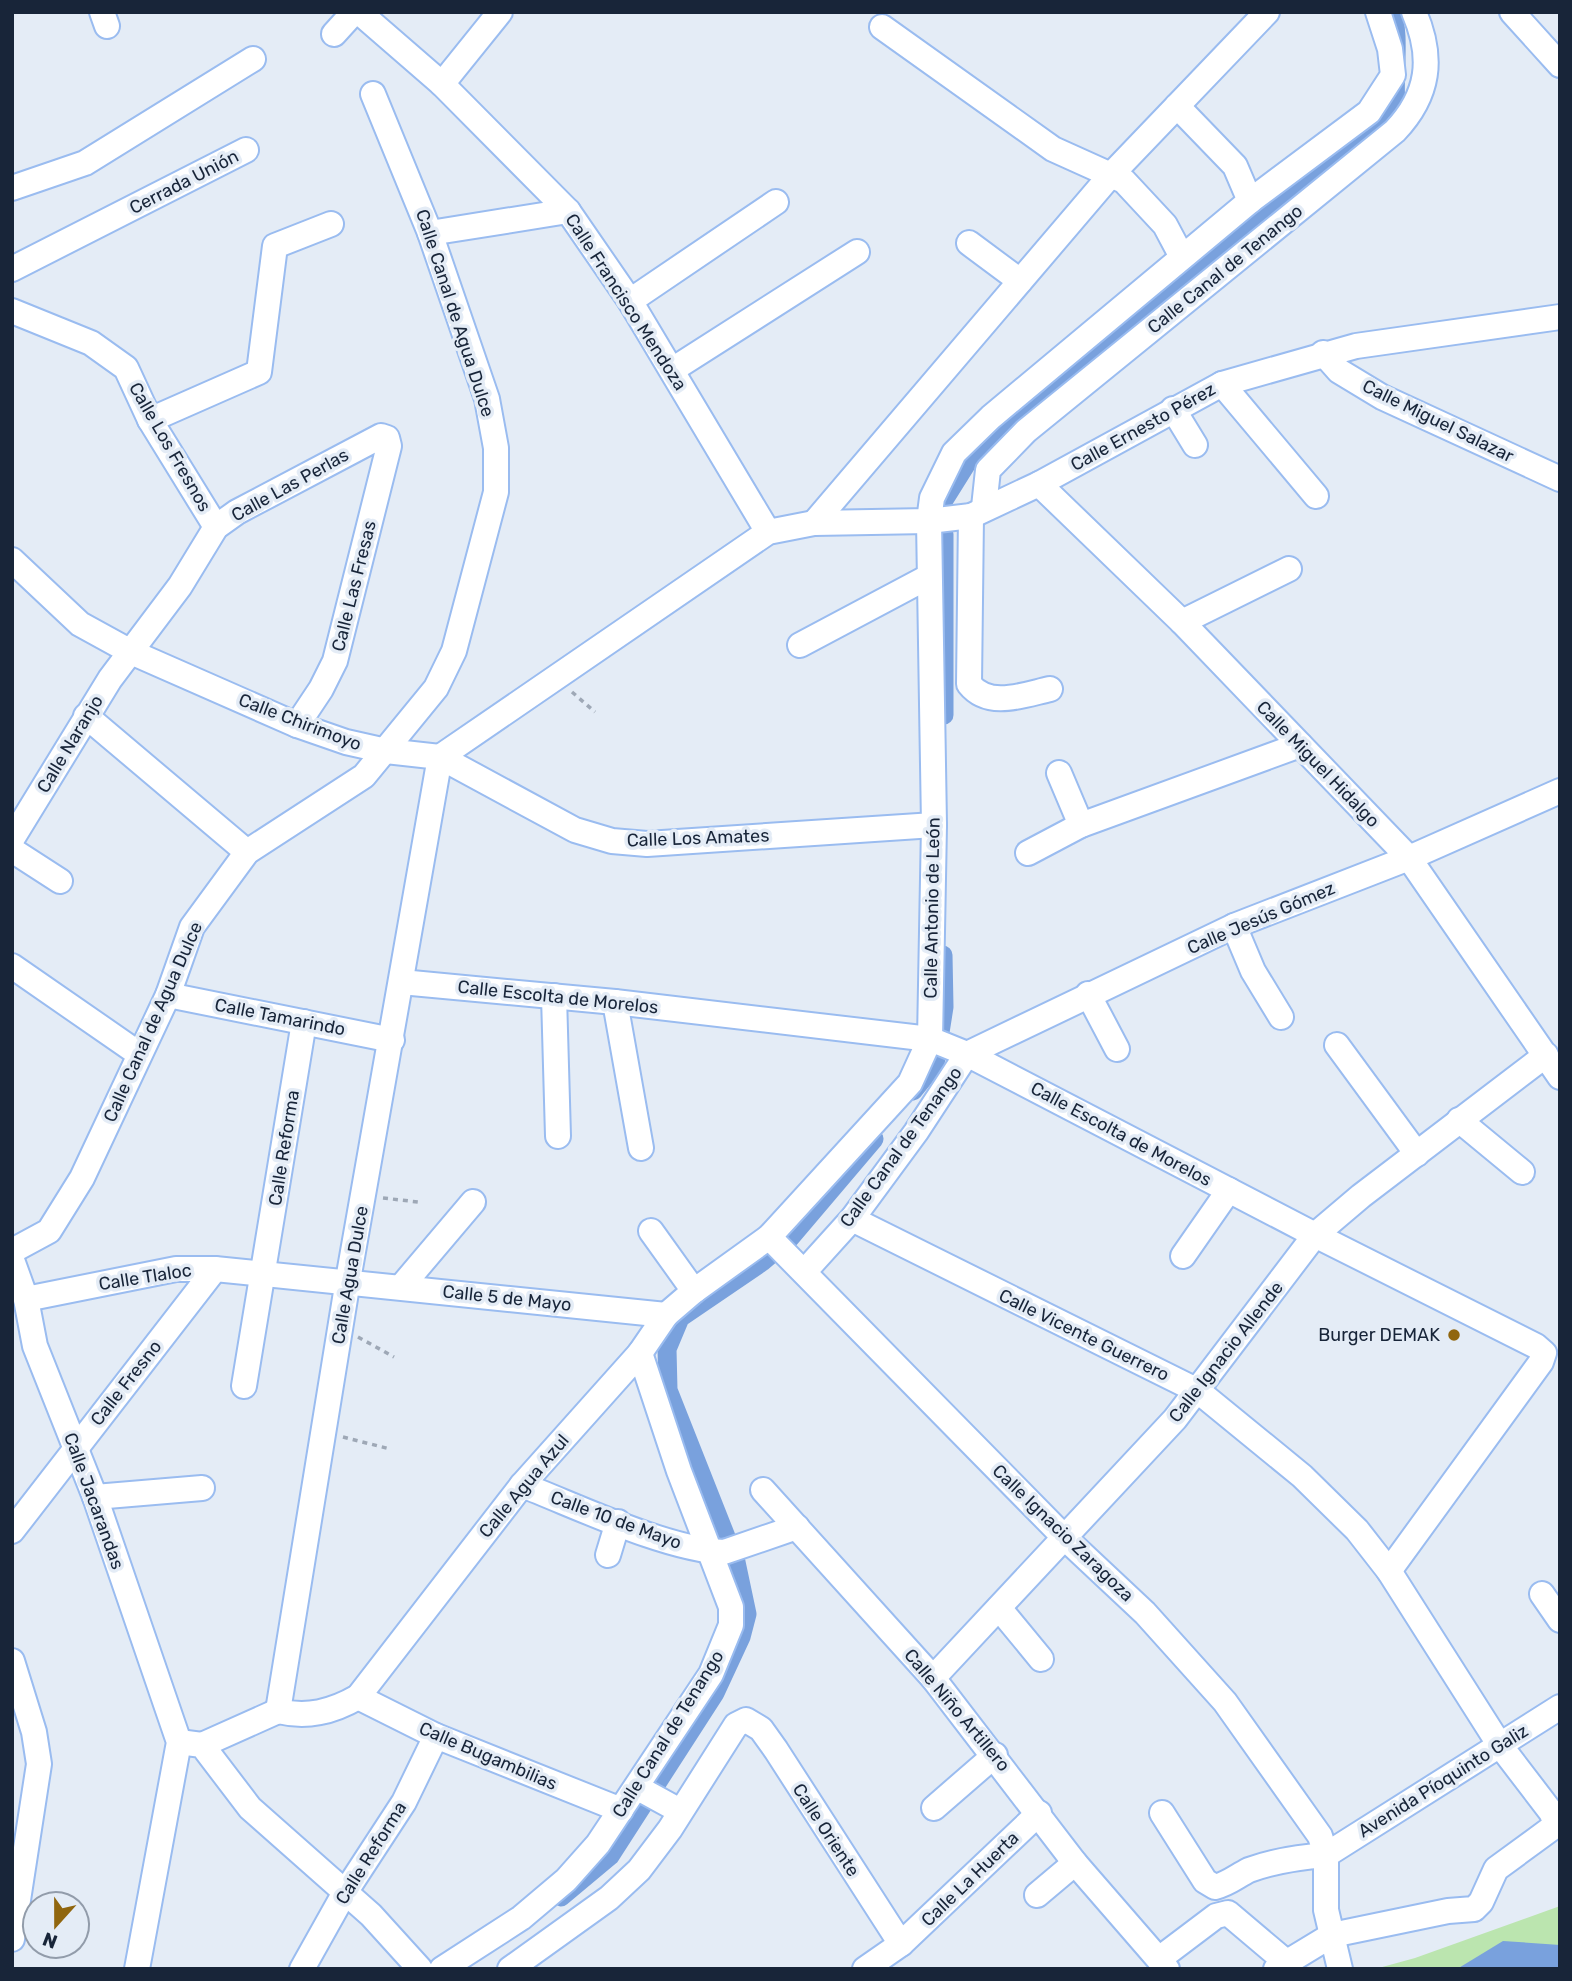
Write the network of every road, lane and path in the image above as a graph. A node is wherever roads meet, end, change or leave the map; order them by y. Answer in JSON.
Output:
{"nodes":[{"id":1,"x":356,"y":12,"type":"edge"},
{"id":2,"x":500,"y":12,"type":"edge"},
{"id":3,"x":1267,"y":12,"type":"edge"},
{"id":4,"x":1378,"y":12,"type":"edge"},
{"id":5,"x":1414,"y":12,"type":"edge"},
{"id":6,"x":1512,"y":12,"type":"edge"},
{"id":7,"x":882,"y":27,"type":"dead end"},
{"id":8,"x":334,"y":34,"type":"dead end"},
{"id":9,"x":253,"y":59,"type":"dead end"},
{"id":10,"x":1560,"y":65,"type":"edge"},
{"id":11,"x":442,"y":83,"type":"junction"},
{"id":12,"x":373,"y":94,"type":"dead end"},
{"id":13,"x":1177,"y":106,"type":"junction"},
{"id":14,"x":246,"y":150,"type":"dead end"},
{"id":15,"x":1109,"y":177,"type":"junction"},
{"id":16,"x":12,"y":188,"type":"edge"},
{"id":17,"x":1250,"y":201,"type":"junction"},
{"id":18,"x":776,"y":202,"type":"dead end"},
{"id":19,"x":568,"y":211,"type":"junction"},
{"id":20,"x":331,"y":224,"type":"dead end"},
{"id":21,"x":430,"y":233,"type":"junction"},
{"id":22,"x":970,"y":243,"type":"dead end"},
{"id":23,"x":857,"y":252,"type":"dead end"},
{"id":24,"x":1182,"y":257,"type":"junction"},
{"id":25,"x":12,"y":269,"type":"edge"},
{"id":26,"x":1020,"y":281,"type":"junction"},
{"id":27,"x":630,"y":301,"type":"junction"},
{"id":28,"x":12,"y":310,"type":"edge"},
{"id":29,"x":1560,"y":317,"type":"edge"},
{"id":30,"x":1322,"y":353,"type":"junction"},
{"id":31,"x":673,"y":370,"type":"junction"},
{"id":32,"x":1222,"y":384,"type":"junction"},
{"id":33,"x":1173,"y":408,"type":"junction"},
{"id":34,"x":150,"y":420,"type":"junction"},
{"id":35,"x":387,"y":438,"type":"joint"},
{"id":36,"x":1195,"y":445,"type":"dead end"},
{"id":37,"x":1560,"y":479,"type":"edge"},
{"id":38,"x":1039,"y":484,"type":"junction"},
{"id":39,"x":1316,"y":496,"type":"dead end"},
{"id":40,"x":958,"y":516,"type":"junction"},
{"id":41,"x":814,"y":523,"type":"junction"},
{"id":42,"x":216,"y":527,"type":"junction"},
{"id":43,"x":768,"y":532,"type":"junction"},
{"id":44,"x":12,"y":560,"type":"edge"},
{"id":45,"x":1289,"y":569,"type":"dead end"},
{"id":46,"x":929,"y":577,"type":"junction"},
{"id":47,"x":1182,"y":622,"type":"junction"},
{"id":48,"x":800,"y":645,"type":"dead end"},
{"id":49,"x":131,"y":652,"type":"junction"},
{"id":50,"x":555,"y":677,"type":"junction"},
{"id":51,"x":1050,"y":689,"type":"dead end"},
{"id":52,"x":595,"y":712,"type":"dead end"},
{"id":53,"x":86,"y":716,"type":"junction"},
{"id":54,"x":297,"y":725,"type":"junction"},
{"id":55,"x":1300,"y":745,"type":"junction"},
{"id":56,"x":386,"y":751,"type":"junction"},
{"id":57,"x":440,"y":757,"type":"junction"},
{"id":58,"x":1059,"y":773,"type":"dead end"},
{"id":59,"x":1560,"y":790,"type":"edge"},
{"id":60,"x":19,"y":812,"type":"edge"},
{"id":61,"x":934,"y":825,"type":"junction"},
{"id":62,"x":1081,"y":825,"type":"junction"},
{"id":63,"x":12,"y":839,"type":"edge"},
{"id":64,"x":12,"y":850,"type":"edge"},
{"id":65,"x":247,"y":852,"type":"junction"},
{"id":66,"x":1028,"y":853,"type":"dead end"},
{"id":67,"x":1409,"y":858,"type":"junction"},
{"id":68,"x":60,"y":880,"type":"dead end"},
{"id":69,"x":1234,"y":926,"type":"junction"},
{"id":70,"x":12,"y":966,"type":"edge"},
{"id":71,"x":401,"y":982,"type":"junction"},
{"id":72,"x":1088,"y":994,"type":"junction"},
{"id":73,"x":168,"y":995,"type":"junction"},
{"id":74,"x":554,"y":996,"type":"junction"},
{"id":75,"x":615,"y":1002,"type":"junction"},
{"id":76,"x":1281,"y":1017,"type":"dead end"},
{"id":77,"x":304,"y":1022,"type":"junction"},
{"id":78,"x":392,"y":1040,"type":"junction"},
{"id":79,"x":1337,"y":1045,"type":"dead end"},
{"id":80,"x":948,"y":1046,"type":"junction"},
{"id":81,"x":1117,"y":1049,"type":"dead end"},
{"id":82,"x":139,"y":1054,"type":"junction"},
{"id":83,"x":1546,"y":1055,"type":"junction"},
{"id":84,"x":1560,"y":1077,"type":"edge"},
{"id":85,"x":1459,"y":1120,"type":"junction"},
{"id":86,"x":558,"y":1136,"type":"dead end"},
{"id":87,"x":640,"y":1148,"type":"dead end"},
{"id":88,"x":1417,"y":1154,"type":"junction"},
{"id":89,"x":1522,"y":1172,"type":"dead end"},
{"id":90,"x":1229,"y":1190,"type":"junction"},
{"id":91,"x":364,"y":1195,"type":"junction"},
{"id":92,"x":418,"y":1202,"type":"dead end"},
{"id":93,"x":473,"y":1202,"type":"dead end"},
{"id":94,"x":852,"y":1219,"type":"junction"},
{"id":95,"x":651,"y":1231,"type":"dead end"},
{"id":96,"x":1315,"y":1236,"type":"junction"},
{"id":97,"x":774,"y":1241,"type":"junction"},
{"id":98,"x":12,"y":1251,"type":"edge"},
{"id":99,"x":1183,"y":1256,"type":"dead end"},
{"id":100,"x":12,"y":1259,"type":"edge"},
{"id":101,"x":801,"y":1267,"type":"junction"},
{"id":102,"x":215,"y":1269,"type":"junction"},
{"id":103,"x":264,"y":1273,"type":"junction"},
{"id":104,"x":348,"y":1280,"type":"junction"},
{"id":105,"x":401,"y":1287,"type":"junction"},
{"id":106,"x":694,"y":1291,"type":"junction"},
{"id":107,"x":26,"y":1298,"type":"junction"},
{"id":108,"x":666,"y":1315,"type":"junction"},
{"id":109,"x":341,"y":1327,"type":"junction"},
{"id":110,"x":24,"y":1345,"type":"edge"},
{"id":111,"x":640,"y":1353,"type":"junction"},
{"id":112,"x":394,"y":1357,"type":"dead end"},
{"id":113,"x":244,"y":1387,"type":"dead end"},
{"id":114,"x":1198,"y":1391,"type":"junction"},
{"id":115,"x":324,"y":1432,"type":"junction"},
{"id":116,"x":75,"y":1448,"type":"junction"},
{"id":117,"x":390,"y":1449,"type":"dead end"},
{"id":118,"x":522,"y":1485,"type":"junction"},
{"id":119,"x":202,"y":1488,"type":"dead end"},
{"id":120,"x":763,"y":1490,"type":"dead end"},
{"id":121,"x":95,"y":1497,"type":"junction"},
{"id":122,"x":618,"y":1522,"type":"junction"},
{"id":123,"x":797,"y":1527,"type":"junction"},
{"id":124,"x":12,"y":1531,"type":"edge"},
{"id":125,"x":1065,"y":1538,"type":"junction"},
{"id":126,"x":726,"y":1549,"type":"junction"},
{"id":127,"x":608,"y":1555,"type":"dead end"},
{"id":128,"x":1389,"y":1572,"type":"junction"},
{"id":129,"x":1542,"y":1594,"type":"dead end"},
{"id":130,"x":999,"y":1608,"type":"junction"},
{"id":131,"x":1560,"y":1619,"type":"edge"},
{"id":132,"x":1041,"y":1659,"type":"dead end"},
{"id":133,"x":12,"y":1661,"type":"edge"},
{"id":134,"x":933,"y":1678,"type":"junction"},
{"id":135,"x":358,"y":1697,"type":"junction"},
{"id":136,"x":1560,"y":1707,"type":"edge"},
{"id":137,"x":278,"y":1711,"type":"junction"},
{"id":138,"x":746,"y":1720,"type":"joint"},
{"id":139,"x":436,"y":1736,"type":"junction"},
{"id":140,"x":190,"y":1743,"type":"junction"},
{"id":141,"x":1499,"y":1744,"type":"junction"},
{"id":142,"x":995,"y":1755,"type":"junction"},
{"id":143,"x":658,"y":1799,"type":"junction"},
{"id":144,"x":934,"y":1808,"type":"dead end"},
{"id":145,"x":621,"y":1810,"type":"junction"},
{"id":146,"x":1039,"y":1813,"type":"junction"},
{"id":147,"x":1162,"y":1813,"type":"dead end"},
{"id":148,"x":20,"y":1852,"type":"edge"},
{"id":149,"x":1326,"y":1855,"type":"junction"},
{"id":150,"x":1076,"y":1863,"type":"junction"},
{"id":151,"x":344,"y":1894,"type":"junction"},
{"id":152,"x":1037,"y":1895,"type":"dead end"},
{"id":153,"x":1332,"y":1935,"type":"junction"},
{"id":154,"x":12,"y":1939,"type":"edge"},
{"id":155,"x":901,"y":1944,"type":"junction"},
{"id":156,"x":1163,"y":1964,"type":"edge"},
{"id":157,"x":1281,"y":1965,"type":"edge"},
{"id":158,"x":144,"y":1966,"type":"edge"},
{"id":159,"x":302,"y":1969,"type":"edge"},
{"id":160,"x":421,"y":1969,"type":"edge"},
{"id":161,"x":442,"y":1969,"type":"edge"},
{"id":162,"x":510,"y":1969,"type":"edge"},
{"id":163,"x":864,"y":1969,"type":"edge"},
{"id":164,"x":1340,"y":1969,"type":"edge"}],
"edges":[{"from":1,"to":8,"type":"street"},
{"from":1,"to":11,"type":"street","name":"Calle Francisco Mendoza"},
{"from":2,"to":11,"type":"street"},
{"from":3,"to":13,"type":"street"},
{"from":4,"to":17,"type":"street"},
{"from":5,"to":40,"type":"street","name":"Calle Canal de Tenango"},
{"from":6,"to":10,"type":"street"},
{"from":7,"to":15,"type":"street"},
{"from":9,"to":16,"type":"street"},
{"from":11,"to":19,"type":"street","name":"Calle Francisco Mendoza"},
{"from":12,"to":21,"type":"street","name":"Calle Canal de Agua Dulce"},
{"from":13,"to":15,"type":"street"},
{"from":13,"to":17,"type":"street"},
{"from":14,"to":25,"type":"street","name":"Cerrada Unión"},
{"from":15,"to":24,"type":"street"},
{"from":15,"to":26,"type":"street"},
{"from":17,"to":24,"type":"street"},
{"from":18,"to":27,"type":"street"},
{"from":19,"to":21,"type":"street"},
{"from":19,"to":27,"type":"street","name":"Calle Francisco Mendoza"},
{"from":20,"to":34,"type":"street"},
{"from":21,"to":56,"type":"street","name":"Calle Canal de Agua Dulce"},
{"from":22,"to":26,"type":"street"},
{"from":23,"to":31,"type":"street"},
{"from":24,"to":40,"type":"street"},
{"from":26,"to":41,"type":"street"},
{"from":27,"to":31,"type":"street","name":"Calle Francisco Mendoza"},
{"from":28,"to":34,"type":"street","name":"Calle Los Fresnos"},
{"from":29,"to":30,"type":"street","name":"Calle Ernesto Pérez"},
{"from":30,"to":32,"type":"street","name":"Calle Ernesto Pérez"},
{"from":30,"to":37,"type":"street","name":"Calle Miguel Salazar"},
{"from":31,"to":43,"type":"street","name":"Calle Francisco Mendoza"},
{"from":32,"to":33,"type":"street","name":"Calle Ernesto Pérez"},
{"from":32,"to":39,"type":"street"},
{"from":33,"to":36,"type":"street"},
{"from":33,"to":38,"type":"street","name":"Calle Ernesto Pérez"},
{"from":34,"to":42,"type":"street","name":"Calle Los Fresnos"},
{"from":35,"to":42,"type":"street","name":"Calle Las Perlas"},
{"from":35,"to":54,"type":"street","name":"Calle Las Fresas"},
{"from":38,"to":40,"type":"street","name":"Calle Ernesto Pérez"},
{"from":38,"to":47,"type":"street","name":"Calle Miguel Hidalgo"},
{"from":40,"to":41,"type":"street","name":"Calle Ernesto Pérez"},
{"from":40,"to":46,"type":"street","name":"Calle Antonio de León"},
{"from":40,"to":51,"type":"street"},
{"from":41,"to":43,"type":"street","name":"Calle Ernesto Pérez"},
{"from":42,"to":49,"type":"street","name":"Calle Las Perlas"},
{"from":43,"to":50,"type":"street"},
{"from":44,"to":49,"type":"street","name":"Calle Chirimoyo"},
{"from":45,"to":47,"type":"street"},
{"from":46,"to":48,"type":"street"},
{"from":46,"to":61,"type":"street","name":"Calle Antonio de León"},
{"from":47,"to":55,"type":"street","name":"Calle Miguel Hidalgo"},
{"from":49,"to":53,"type":"street","name":"Calle Naranjo"},
{"from":49,"to":54,"type":"street","name":"Calle Chirimoyo"},
{"from":50,"to":52,"type":"path"},
{"from":50,"to":57,"type":"street"},
{"from":53,"to":60,"type":"street","name":"Calle Naranjo"},
{"from":53,"to":65,"type":"street"},
{"from":54,"to":56,"type":"street","name":"Calle Chirimoyo"},
{"from":55,"to":62,"type":"street"},
{"from":55,"to":67,"type":"street","name":"Calle Miguel Hidalgo"},
{"from":56,"to":57,"type":"street","name":"Calle Chirimoyo"},
{"from":56,"to":65,"type":"street","name":"Calle Canal de Agua Dulce"},
{"from":57,"to":61,"type":"street","name":"Calle Los Amates"},
{"from":57,"to":71,"type":"street","name":"Calle Agua Dulce"},
{"from":58,"to":62,"type":"street"},
{"from":59,"to":67,"type":"street","name":"Calle Jesús Gómez"},
{"from":60,"to":63,"type":"street","name":"Calle Naranjo"},
{"from":61,"to":80,"type":"street","name":"Calle Antonio de León"},
{"from":62,"to":66,"type":"street"},
{"from":64,"to":68,"type":"street"},
{"from":65,"to":73,"type":"street","name":"Calle Canal de Agua Dulce"},
{"from":67,"to":69,"type":"street","name":"Calle Jesús Gómez"},
{"from":67,"to":83,"type":"street","name":"Calle Miguel Hidalgo"},
{"from":69,"to":72,"type":"street","name":"Calle Jesús Gómez"},
{"from":69,"to":76,"type":"street"},
{"from":70,"to":82,"type":"street"},
{"from":71,"to":74,"type":"street","name":"Calle Escolta de Morelos"},
{"from":71,"to":78,"type":"street","name":"Calle Agua Dulce"},
{"from":72,"to":80,"type":"street","name":"Calle Jesús Gómez"},
{"from":72,"to":81,"type":"street"},
{"from":73,"to":77,"type":"street","name":"Calle Tamarindo"},
{"from":73,"to":82,"type":"street","name":"Calle Canal de Agua Dulce"},
{"from":74,"to":75,"type":"street","name":"Calle Escolta de Morelos"},
{"from":74,"to":86,"type":"street"},
{"from":75,"to":80,"type":"street","name":"Calle Escolta de Morelos"},
{"from":75,"to":87,"type":"street"},
{"from":77,"to":78,"type":"street","name":"Calle Tamarindo"},
{"from":77,"to":103,"type":"street","name":"Calle Reforma"},
{"from":78,"to":91,"type":"street","name":"Calle Agua Dulce"},
{"from":79,"to":88,"type":"street"},
{"from":80,"to":90,"type":"street","name":"Calle Escolta de Morelos"},
{"from":80,"to":94,"type":"street","name":"Calle Canal de Tenango"},
{"from":80,"to":97,"type":"street","name":"Calle Antonio de León"},
{"from":82,"to":98,"type":"street","name":"Calle Canal de Agua Dulce"},
{"from":83,"to":84,"type":"street","name":"Calle Miguel Hidalgo"},
{"from":83,"to":85,"type":"street","name":"Calle Ignacio Allende"},
{"from":85,"to":88,"type":"street","name":"Calle Ignacio Allende"},
{"from":85,"to":89,"type":"street"},
{"from":88,"to":96,"type":"street","name":"Calle Ignacio Allende"},
{"from":90,"to":96,"type":"street","name":"Calle Escolta de Morelos"},
{"from":90,"to":99,"type":"street"},
{"from":91,"to":92,"type":"path"},
{"from":91,"to":104,"type":"street","name":"Calle Agua Dulce"},
{"from":93,"to":105,"type":"street"},
{"from":94,"to":101,"type":"street","name":"Calle Canal de Tenango"},
{"from":94,"to":114,"type":"street","name":"Calle Vicente Guerrero"},
{"from":95,"to":106,"type":"street"},
{"from":96,"to":114,"type":"street","name":"Calle Ignacio Allende"},
{"from":96,"to":128,"type":"street","name":"Calle Escolta de Morelos"},
{"from":97,"to":101,"type":"street","name":"Calle Ignacio Zaragoza"},
{"from":97,"to":106,"type":"street","name":"Calle Agua Azul"},
{"from":100,"to":107,"type":"street","name":"Calle Jacarandas"},
{"from":101,"to":125,"type":"street","name":"Calle Ignacio Zaragoza"},
{"from":102,"to":103,"type":"street","name":"Calle Tlaloc"},
{"from":102,"to":107,"type":"street","name":"Calle Tlaloc"},
{"from":102,"to":116,"type":"street","name":"Calle Fresno"},
{"from":103,"to":104,"type":"street","name":"Calle Tlaloc"},
{"from":103,"to":113,"type":"street","name":"Calle Reforma"},
{"from":104,"to":105,"type":"street","name":"Calle 5 de Mayo"},
{"from":104,"to":109,"type":"street","name":"Calle Agua Dulce"},
{"from":105,"to":108,"type":"street","name":"Calle 5 de Mayo"},
{"from":106,"to":108,"type":"street","name":"Calle Agua Azul"},
{"from":107,"to":110,"type":"street","name":"Calle Jacarandas"},
{"from":108,"to":111,"type":"street","name":"Calle Agua Azul"},
{"from":109,"to":112,"type":"path"},
{"from":109,"to":115,"type":"street","name":"Calle Agua Dulce"},
{"from":110,"to":116,"type":"street","name":"Calle Jacarandas"},
{"from":111,"to":118,"type":"street","name":"Calle Agua Azul"},
{"from":111,"to":126,"type":"street","name":"Calle Canal de Tenango"},
{"from":114,"to":125,"type":"street","name":"Calle Ignacio Allende"},
{"from":114,"to":128,"type":"street","name":"Calle Vicente Guerrero"},
{"from":115,"to":117,"type":"path"},
{"from":115,"to":137,"type":"street","name":"Calle Agua Dulce"},
{"from":116,"to":121,"type":"street","name":"Calle Jacarandas"},
{"from":116,"to":124,"type":"street","name":"Calle Fresno"},
{"from":118,"to":122,"type":"street","name":"Calle 10 de Mayo"},
{"from":118,"to":135,"type":"street","name":"Calle Agua Azul"},
{"from":119,"to":121,"type":"street"},
{"from":120,"to":123,"type":"street"},
{"from":121,"to":140,"type":"street","name":"Calle Jacarandas"},
{"from":122,"to":126,"type":"street","name":"Calle 10 de Mayo"},
{"from":122,"to":127,"type":"street"},
{"from":123,"to":126,"type":"street"},
{"from":123,"to":134,"type":"street","name":"Calle Niño Artillero"},
{"from":125,"to":130,"type":"street","name":"Calle Ignacio Allende"},
{"from":125,"to":149,"type":"street","name":"Calle Ignacio Zaragoza"},
{"from":126,"to":143,"type":"street","name":"Calle Canal de Tenango"},
{"from":128,"to":141,"type":"street","name":"Calle Vicente Guerrero"},
{"from":129,"to":131,"type":"street"},
{"from":130,"to":132,"type":"street"},
{"from":130,"to":134,"type":"street","name":"Calle Ignacio Allende"},
{"from":133,"to":148,"type":"street"},
{"from":134,"to":142,"type":"street","name":"Calle Niño Artillero"},
{"from":135,"to":137,"type":"street","name":"Calle Agua Azul"},
{"from":135,"to":139,"type":"street","name":"Calle Bugambilias"},
{"from":136,"to":141,"type":"street","name":"Avenida Píoquinto Galiz"},
{"from":137,"to":140,"type":"street"},
{"from":138,"to":143,"type":"street","name":"Calle Canal de Tenango"},
{"from":138,"to":155,"type":"street","name":"Calle Oriente"},
{"from":139,"to":145,"type":"street","name":"Calle Bugambilias"},
{"from":139,"to":151,"type":"street","name":"Calle Reforma"},
{"from":140,"to":151,"type":"street","name":"Calle Jacarandas"},
{"from":140,"to":158,"type":"street","name":"Calle Jacarandas"},
{"from":141,"to":149,"type":"street","name":"Avenida Píoquinto Galiz"},
{"from":141,"to":153,"type":"street","name":"Calle Vicente Guerrero"},
{"from":142,"to":144,"type":"street"},
{"from":142,"to":146,"type":"street","name":"Calle Niño Artillero"},
{"from":143,"to":145,"type":"street","name":"Calle Canal de Tenango"},
{"from":143,"to":162,"type":"street","name":"Calle Canal de Tenango"},
{"from":145,"to":161,"type":"street","name":"Calle Canal de Tenango"},
{"from":146,"to":150,"type":"street","name":"Calle Niño Artillero"},
{"from":146,"to":155,"type":"street","name":"Calle La Huerta"},
{"from":147,"to":149,"type":"street"},
{"from":148,"to":154,"type":"street"},
{"from":149,"to":153,"type":"street"},
{"from":150,"to":152,"type":"street"},
{"from":150,"to":156,"type":"street","name":"Calle Niño Artillero"},
{"from":151,"to":159,"type":"street","name":"Calle Reforma"},
{"from":151,"to":160,"type":"street","name":"Calle Jacarandas"},
{"from":153,"to":157,"type":"street"},
{"from":153,"to":164,"type":"street"},
{"from":155,"to":163,"type":"street","name":"Calle La Huerta"},
{"from":156,"to":157,"type":"street"}]}
